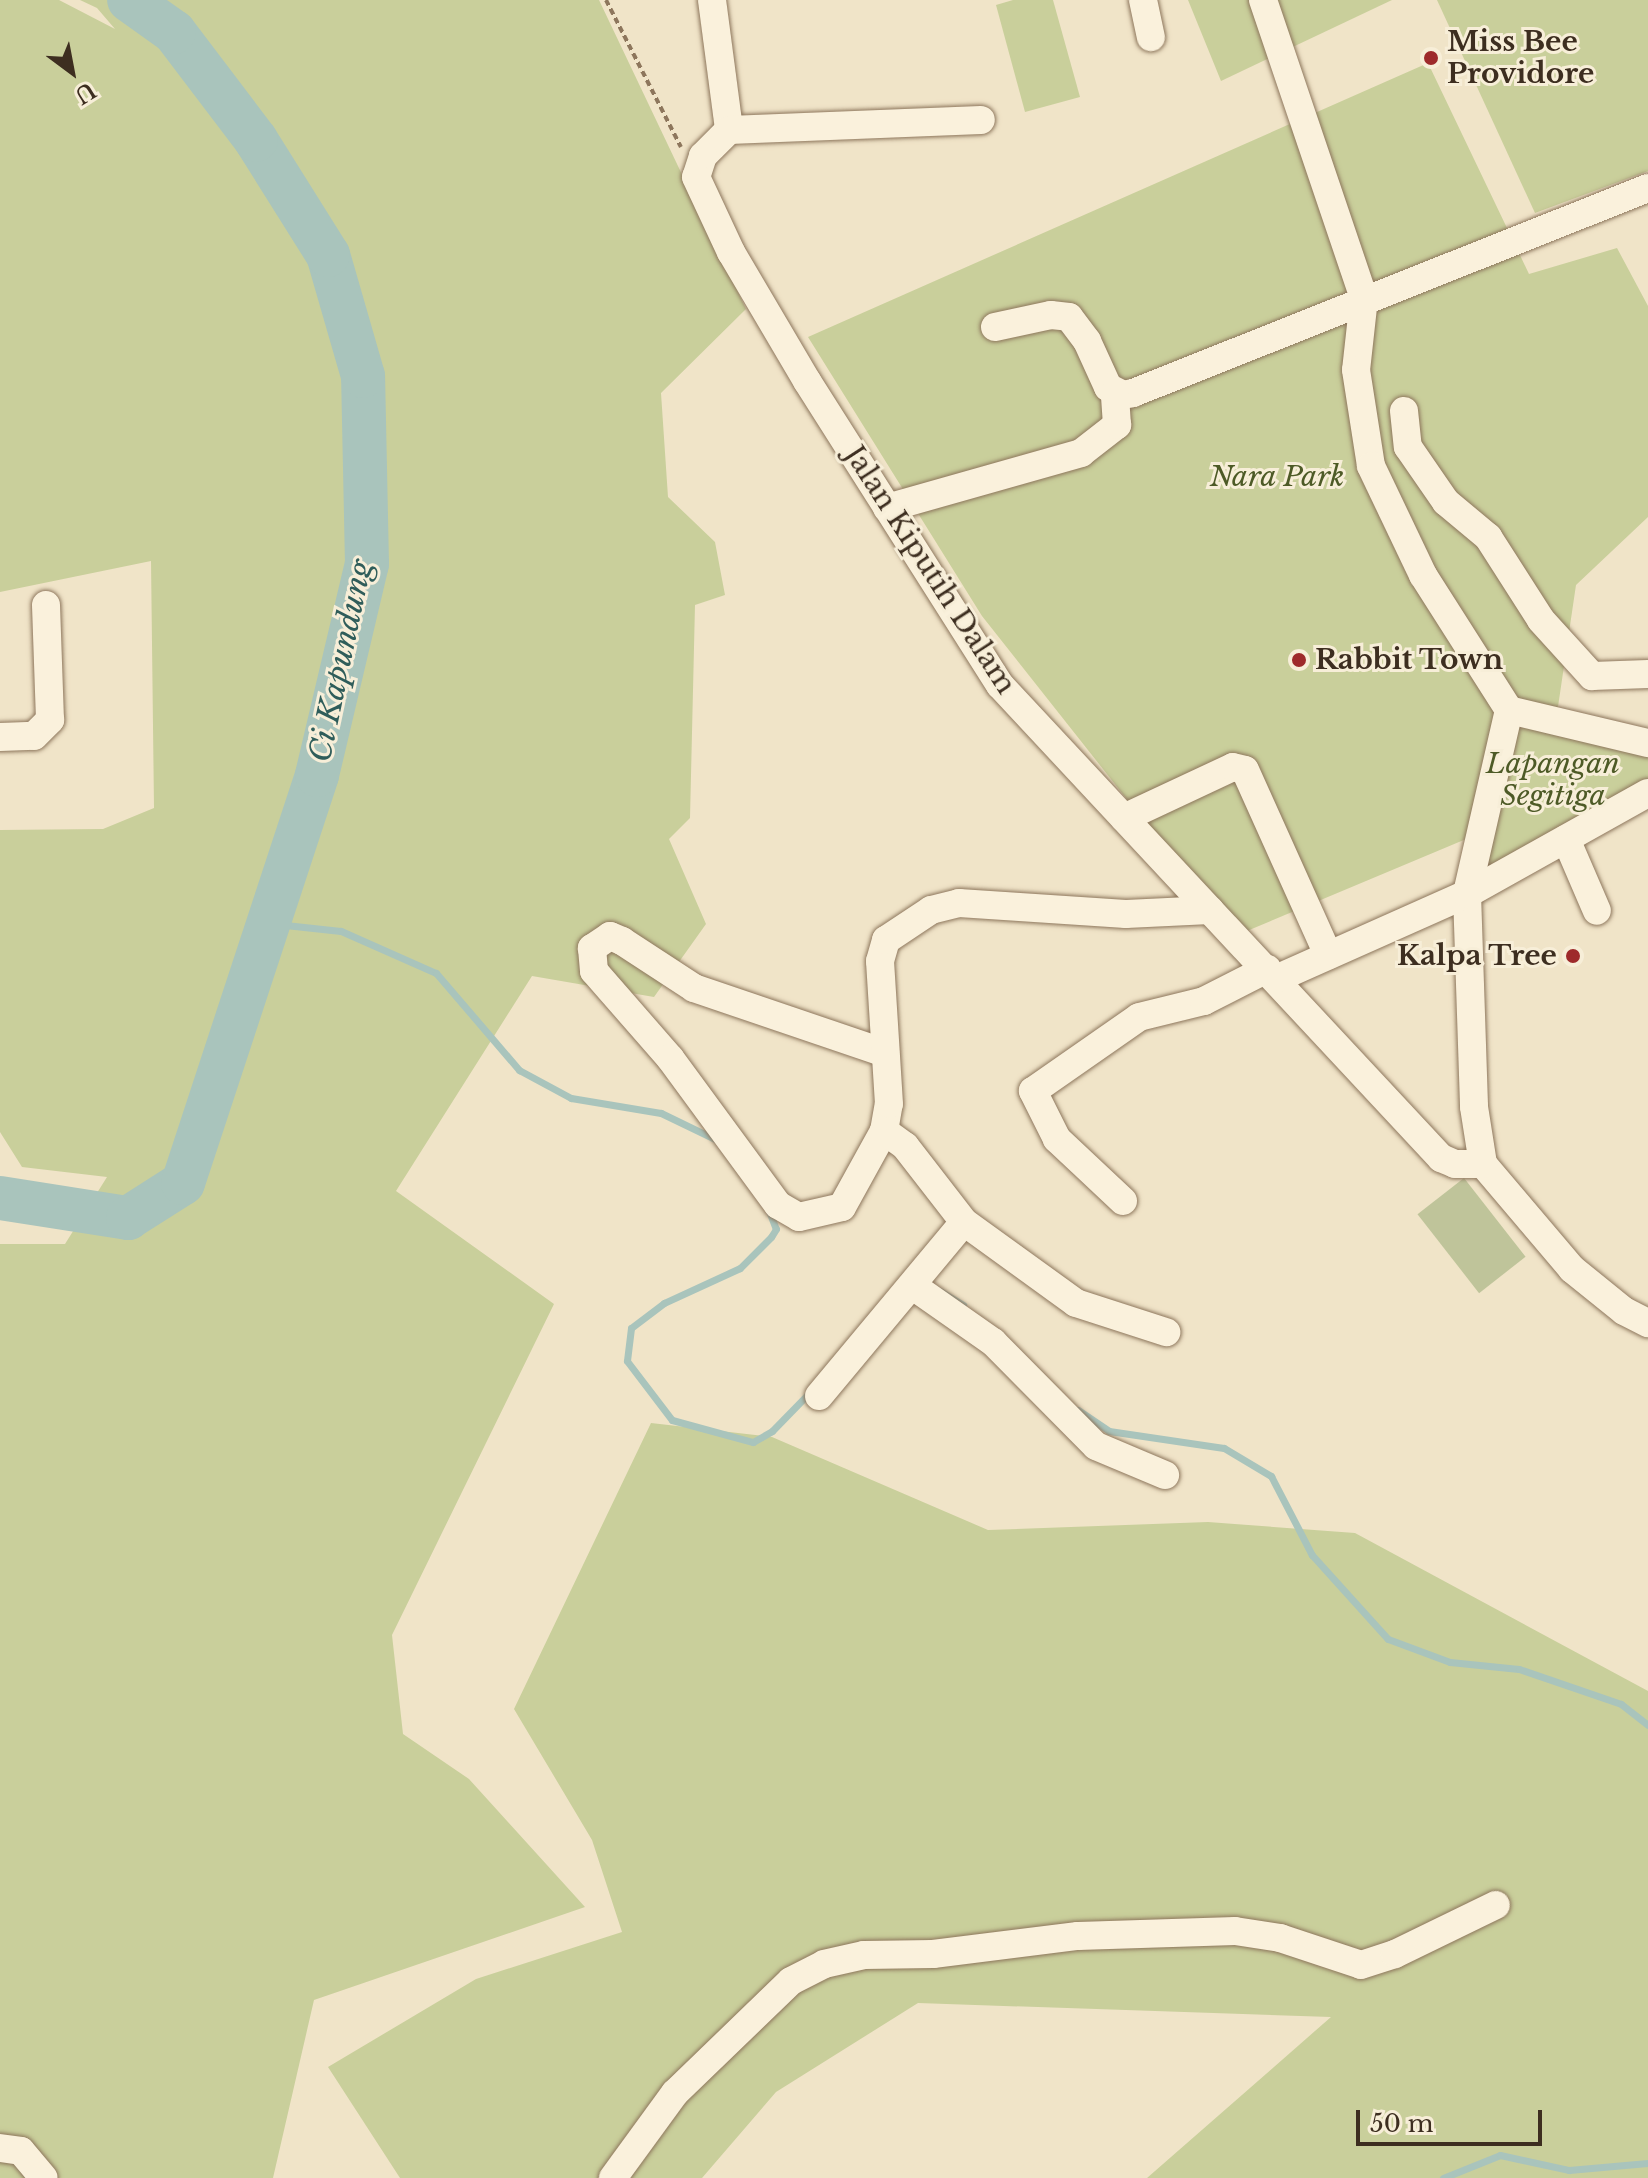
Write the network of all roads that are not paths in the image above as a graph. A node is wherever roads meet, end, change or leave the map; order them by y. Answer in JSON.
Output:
{"nodes":[{"id":1,"x":712,"y":0,"type":"edge"},
{"id":2,"x":1143,"y":0,"type":"edge"},
{"id":3,"x":1263,"y":0,"type":"edge"},
{"id":4,"x":1151,"y":37,"type":"dead end"},
{"id":5,"x":981,"y":120,"type":"dead end"},
{"id":6,"x":719,"y":139,"type":"junction"},
{"id":7,"x":1648,"y":188,"type":"edge"},
{"id":8,"x":1364,"y":298,"type":"junction"},
{"id":9,"x":995,"y":327,"type":"dead end"},
{"id":10,"x":1115,"y":393,"type":"junction"},
{"id":11,"x":1404,"y":411,"type":"dead end"},
{"id":12,"x":887,"y":508,"type":"junction"},
{"id":13,"x":46,"y":605,"type":"dead end"},
{"id":14,"x":1648,"y":674,"type":"edge"},
{"id":15,"x":1509,"y":710,"type":"junction"},
{"id":16,"x":0,"y":737,"type":"edge"},
{"id":17,"x":1648,"y":743,"type":"edge"},
{"id":18,"x":1648,"y":793,"type":"edge"},
{"id":19,"x":1124,"y":818,"type":"junction"},
{"id":20,"x":1566,"y":839,"type":"junction"},
{"id":21,"x":1467,"y":894,"type":"junction"},
{"id":22,"x":1210,"y":910,"type":"junction"},
{"id":23,"x":1597,"y":911,"type":"dead end"},
{"id":24,"x":1328,"y":955,"type":"junction"},
{"id":25,"x":1273,"y":973,"type":"junction"},
{"id":26,"x":885,"y":1053,"type":"junction"},
{"id":27,"x":884,"y":1131,"type":"junction"},
{"id":28,"x":1483,"y":1164,"type":"junction"},
{"id":29,"x":1123,"y":1201,"type":"dead end"},
{"id":30,"x":964,"y":1222,"type":"junction"},
{"id":31,"x":913,"y":1286,"type":"junction"},
{"id":32,"x":1648,"y":1323,"type":"edge"},
{"id":33,"x":1166,"y":1332,"type":"dead end"},
{"id":34,"x":819,"y":1396,"type":"dead end"},
{"id":35,"x":1165,"y":1475,"type":"dead end"},
{"id":36,"x":1496,"y":1905,"type":"dead end"},
{"id":37,"x":0,"y":2148,"type":"edge"},
{"id":38,"x":44,"y":2178,"type":"edge"},
{"id":39,"x":613,"y":2178,"type":"edge"}],
"edges":[{"from":1,"to":6,"type":"street"},
{"from":2,"to":4,"type":"street"},
{"from":3,"to":8,"type":"street"},
{"from":5,"to":6,"type":"street"},
{"from":6,"to":12,"type":"street","name":"Jalan Kiputih Dalam"},
{"from":7,"to":8,"type":"street"},
{"from":8,"to":10,"type":"street"},
{"from":8,"to":15,"type":"street"},
{"from":9,"to":10,"type":"street"},
{"from":10,"to":12,"type":"street"},
{"from":11,"to":14,"type":"street"},
{"from":12,"to":19,"type":"street","name":"Jalan Kiputih Dalam"},
{"from":13,"to":16,"type":"street"},
{"from":15,"to":17,"type":"street"},
{"from":15,"to":21,"type":"street"},
{"from":18,"to":20,"type":"street"},
{"from":19,"to":22,"type":"street","name":"Jalan Kiputih Dalam"},
{"from":19,"to":24,"type":"street"},
{"from":20,"to":21,"type":"street"},
{"from":20,"to":23,"type":"street"},
{"from":21,"to":24,"type":"street"},
{"from":21,"to":28,"type":"street"},
{"from":22,"to":25,"type":"street","name":"Jalan Kiputih Dalam"},
{"from":22,"to":26,"type":"street"},
{"from":24,"to":25,"type":"street"},
{"from":25,"to":28,"type":"street","name":"Jalan Kiputih Dalam"},
{"from":25,"to":29,"type":"street"},
{"from":26,"to":27,"type":"street"},
{"from":26,"to":27,"type":"street"},
{"from":27,"to":30,"type":"street"},
{"from":28,"to":32,"type":"street"},
{"from":30,"to":31,"type":"street"},
{"from":30,"to":33,"type":"street"},
{"from":31,"to":34,"type":"street"},
{"from":31,"to":35,"type":"street"},
{"from":36,"to":39,"type":"street"},
{"from":37,"to":38,"type":"street"}]}
